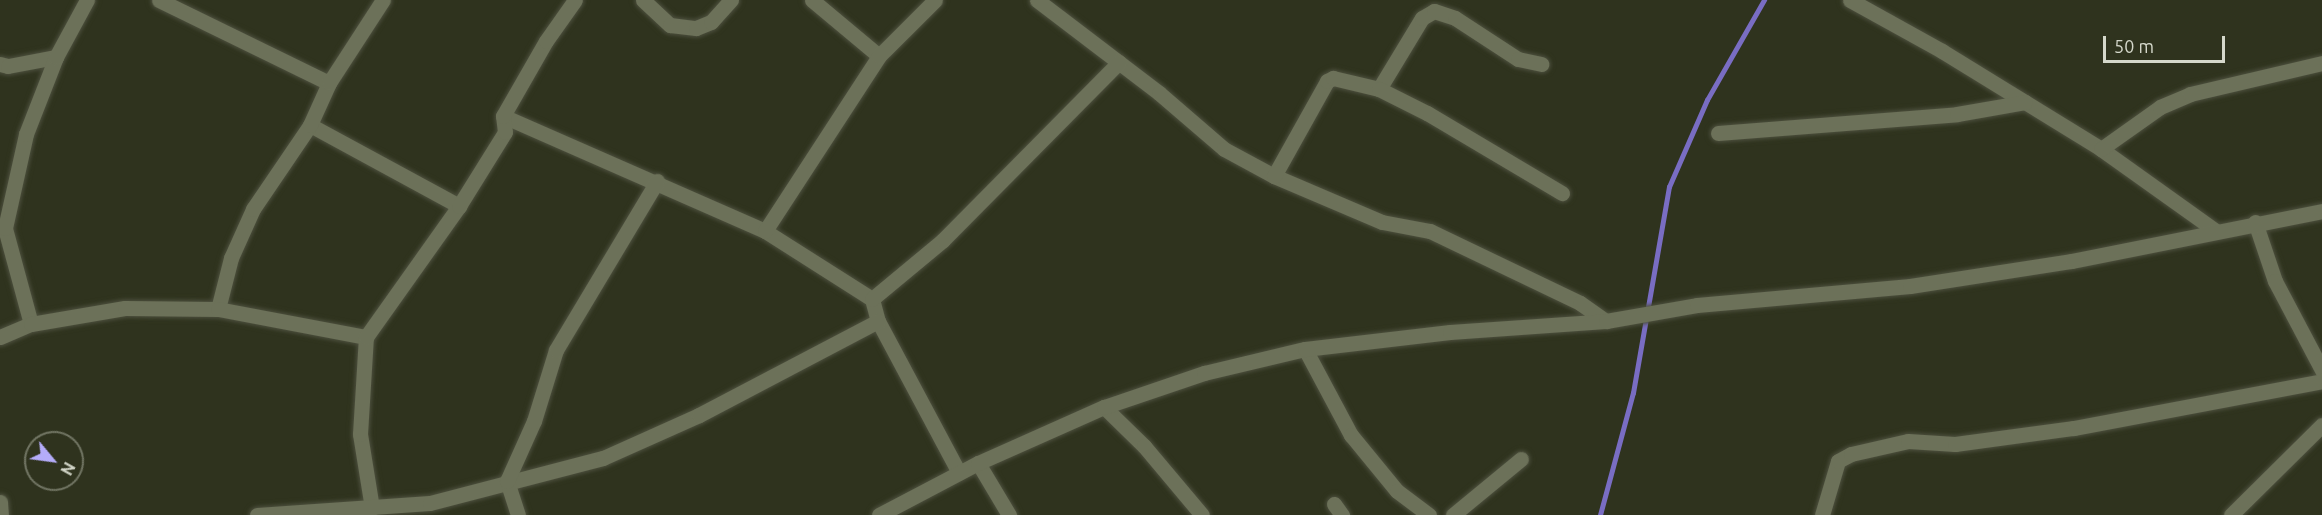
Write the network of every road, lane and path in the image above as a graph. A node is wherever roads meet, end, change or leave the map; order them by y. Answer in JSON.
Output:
{"nodes":[{"id":1,"x":87,"y":0,"type":"edge"},
{"id":2,"x":159,"y":0,"type":"edge"},
{"id":3,"x":383,"y":0,"type":"edge"},
{"id":4,"x":575,"y":0,"type":"edge"},
{"id":5,"x":643,"y":0,"type":"edge"},
{"id":6,"x":731,"y":0,"type":"edge"},
{"id":7,"x":812,"y":0,"type":"edge"},
{"id":8,"x":935,"y":0,"type":"edge"},
{"id":9,"x":1037,"y":0,"type":"edge"},
{"id":10,"x":1850,"y":0,"type":"edge"},
{"id":11,"x":879,"y":56,"type":"junction"},
{"id":12,"x":56,"y":57,"type":"junction"},
{"id":13,"x":1119,"y":62,"type":"junction"},
{"id":14,"x":2322,"y":63,"type":"edge"},
{"id":15,"x":0,"y":64,"type":"edge"},
{"id":16,"x":1541,"y":64,"type":"dead end"},
{"id":17,"x":329,"y":83,"type":"junction"},
{"id":18,"x":1379,"y":89,"type":"junction"},
{"id":19,"x":2025,"y":102,"type":"junction"},
{"id":20,"x":503,"y":116,"type":"junction"},
{"id":21,"x":310,"y":125,"type":"junction"},
{"id":22,"x":1718,"y":133,"type":"dead end"},
{"id":23,"x":2101,"y":149,"type":"junction"},
{"id":24,"x":1274,"y":176,"type":"junction"},
{"id":25,"x":657,"y":181,"type":"junction"},
{"id":26,"x":1562,"y":193,"type":"dead end"},
{"id":27,"x":459,"y":206,"type":"junction"},
{"id":28,"x":2322,"y":211,"type":"edge"},
{"id":29,"x":2255,"y":222,"type":"junction"},
{"id":30,"x":765,"y":231,"type":"junction"},
{"id":31,"x":2216,"y":231,"type":"junction"},
{"id":32,"x":872,"y":299,"type":"junction"},
{"id":33,"x":218,"y":309,"type":"junction"},
{"id":34,"x":878,"y":321,"type":"junction"},
{"id":35,"x":1605,"y":321,"type":"junction"},
{"id":36,"x":31,"y":324,"type":"junction"},
{"id":37,"x":0,"y":337,"type":"edge"},
{"id":38,"x":366,"y":337,"type":"junction"},
{"id":39,"x":1305,"y":349,"type":"junction"},
{"id":40,"x":2322,"y":370,"type":"edge"},
{"id":41,"x":2322,"y":381,"type":"edge"},
{"id":42,"x":1104,"y":407,"type":"junction"},
{"id":43,"x":2322,"y":424,"type":"edge"},
{"id":44,"x":1521,"y":459,"type":"dead end"},
{"id":45,"x":978,"y":463,"type":"junction"},
{"id":46,"x":959,"y":472,"type":"junction"},
{"id":47,"x":507,"y":481,"type":"junction"},
{"id":48,"x":0,"y":502,"type":"edge"},
{"id":49,"x":372,"y":508,"type":"junction"},
{"id":50,"x":1,"y":515,"type":"edge"},
{"id":51,"x":257,"y":515,"type":"edge"},
{"id":52,"x":518,"y":515,"type":"edge"},
{"id":53,"x":879,"y":515,"type":"edge"},
{"id":54,"x":1009,"y":515,"type":"edge"},
{"id":55,"x":1202,"y":515,"type":"edge"},
{"id":56,"x":1429,"y":515,"type":"edge"},
{"id":57,"x":1453,"y":515,"type":"edge"},
{"id":58,"x":1822,"y":515,"type":"edge"},
{"id":59,"x":2231,"y":515,"type":"edge"}],
"edges":[{"from":1,"to":12,"type":"street"},
{"from":2,"to":17,"type":"street"},
{"from":3,"to":17,"type":"street"},
{"from":4,"to":20,"type":"street"},
{"from":5,"to":6,"type":"street"},
{"from":7,"to":11,"type":"street"},
{"from":8,"to":11,"type":"street"},
{"from":9,"to":13,"type":"street"},
{"from":10,"to":19,"type":"street"},
{"from":11,"to":30,"type":"street"},
{"from":12,"to":15,"type":"street"},
{"from":12,"to":36,"type":"street"},
{"from":13,"to":24,"type":"street"},
{"from":13,"to":32,"type":"street"},
{"from":14,"to":23,"type":"street"},
{"from":16,"to":18,"type":"street"},
{"from":17,"to":21,"type":"street"},
{"from":18,"to":24,"type":"street"},
{"from":18,"to":26,"type":"street"},
{"from":19,"to":22,"type":"street"},
{"from":19,"to":23,"type":"street"},
{"from":20,"to":25,"type":"street"},
{"from":20,"to":27,"type":"street"},
{"from":21,"to":27,"type":"street"},
{"from":21,"to":33,"type":"street"},
{"from":23,"to":31,"type":"street"},
{"from":24,"to":35,"type":"street"},
{"from":25,"to":30,"type":"street"},
{"from":25,"to":47,"type":"street"},
{"from":27,"to":38,"type":"street"},
{"from":28,"to":29,"type":"street"},
{"from":29,"to":31,"type":"street"},
{"from":29,"to":40,"type":"street"},
{"from":30,"to":32,"type":"street"},
{"from":31,"to":35,"type":"street"},
{"from":32,"to":34,"type":"street"},
{"from":33,"to":36,"type":"street"},
{"from":33,"to":38,"type":"street"},
{"from":34,"to":46,"type":"street"},
{"from":34,"to":47,"type":"street"},
{"from":35,"to":39,"type":"street"},
{"from":36,"to":37,"type":"street"},
{"from":38,"to":49,"type":"street"},
{"from":39,"to":42,"type":"street"},
{"from":39,"to":56,"type":"street"},
{"from":41,"to":58,"type":"street"},
{"from":42,"to":45,"type":"street"},
{"from":42,"to":55,"type":"street"},
{"from":43,"to":59,"type":"street"},
{"from":44,"to":57,"type":"street"},
{"from":45,"to":46,"type":"street"},
{"from":45,"to":54,"type":"street"},
{"from":46,"to":53,"type":"street"},
{"from":47,"to":49,"type":"street"},
{"from":47,"to":52,"type":"street"},
{"from":48,"to":50,"type":"street"},
{"from":49,"to":51,"type":"street"}]}
